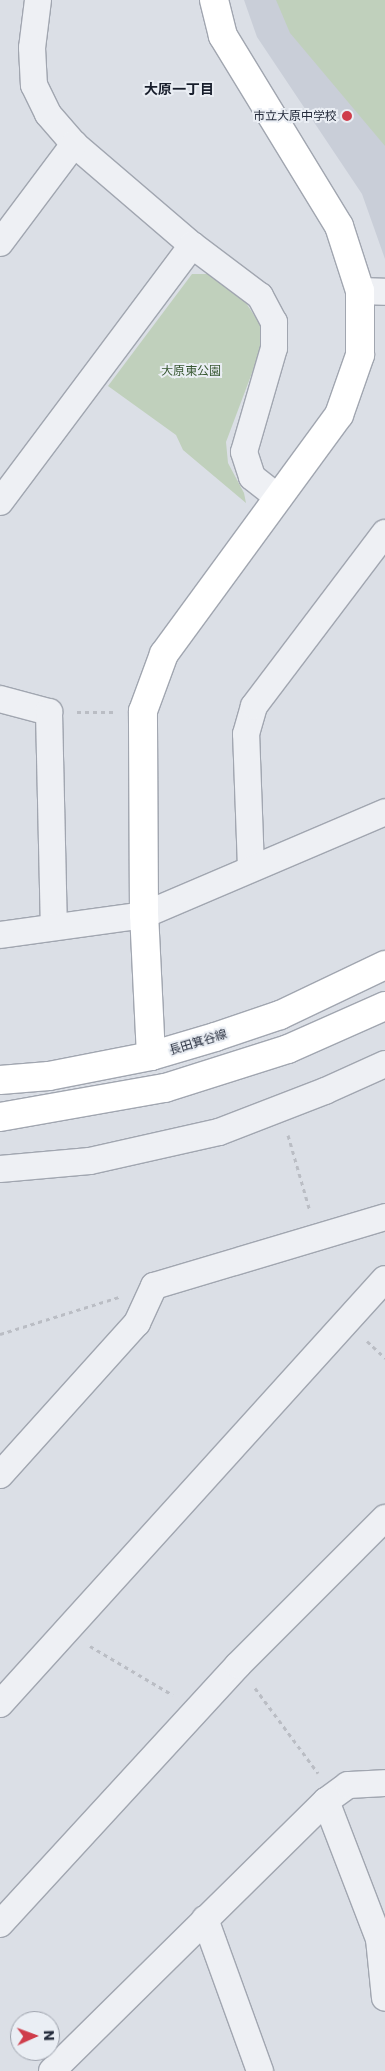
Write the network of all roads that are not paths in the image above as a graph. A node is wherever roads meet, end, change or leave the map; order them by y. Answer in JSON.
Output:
{"nodes":[{"id":1,"x":38,"y":0,"type":"edge"},
{"id":2,"x":214,"y":0,"type":"edge"},
{"id":3,"x":74,"y":144,"type":"junction"},
{"id":4,"x":0,"y":243,"type":"edge"},
{"id":5,"x":192,"y":245,"type":"junction"},
{"id":6,"x":372,"y":292,"type":"edge"},
{"id":7,"x":279,"y":498,"type":"junction"},
{"id":8,"x":0,"y":502,"type":"edge"},
{"id":9,"x":385,"y":533,"type":"edge"},
{"id":10,"x":0,"y":699,"type":"edge"},
{"id":11,"x":385,"y":812,"type":"edge"},
{"id":12,"x":251,"y":868,"type":"junction"},
{"id":13,"x":144,"y":915,"type":"junction"},
{"id":14,"x":54,"y":927,"type":"junction"},
{"id":15,"x":0,"y":935,"type":"edge"},
{"id":16,"x":385,"y":965,"type":"edge"},
{"id":17,"x":385,"y":1006,"type":"edge"},
{"id":18,"x":151,"y":1056,"type":"junction"},
{"id":19,"x":385,"y":1064,"type":"edge"},
{"id":20,"x":0,"y":1080,"type":"edge"},
{"id":21,"x":0,"y":1117,"type":"edge"},
{"id":22,"x":0,"y":1169,"type":"edge"},
{"id":23,"x":385,"y":1217,"type":"edge"},
{"id":24,"x":385,"y":1279,"type":"edge"},
{"id":25,"x":0,"y":1475,"type":"edge"},
{"id":26,"x":385,"y":1518,"type":"edge"},
{"id":27,"x":0,"y":1704,"type":"edge"},
{"id":28,"x":385,"y":1783,"type":"edge"},
{"id":29,"x":326,"y":1801,"type":"junction"},
{"id":30,"x":204,"y":1919,"type":"junction"},
{"id":31,"x":0,"y":1924,"type":"edge"},
{"id":32,"x":385,"y":1998,"type":"edge"},
{"id":33,"x":52,"y":2071,"type":"edge"},
{"id":34,"x":260,"y":2071,"type":"edge"}],
"edges":[{"from":1,"to":3,"type":"street"},
{"from":2,"to":6,"type":"street"},
{"from":3,"to":4,"type":"street"},
{"from":3,"to":5,"type":"street"},
{"from":5,"to":7,"type":"street"},
{"from":5,"to":8,"type":"street"},
{"from":6,"to":7,"type":"street"},
{"from":7,"to":13,"type":"street"},
{"from":9,"to":12,"type":"street"},
{"from":10,"to":14,"type":"street"},
{"from":11,"to":12,"type":"street"},
{"from":12,"to":13,"type":"street"},
{"from":13,"to":14,"type":"street"},
{"from":13,"to":18,"type":"street"},
{"from":14,"to":15,"type":"street"},
{"from":16,"to":18,"type":"street","name":"長田箕谷線"},
{"from":17,"to":21,"type":"street"},
{"from":18,"to":20,"type":"street","name":"長田箕谷線"},
{"from":19,"to":22,"type":"street"},
{"from":23,"to":25,"type":"street"},
{"from":24,"to":27,"type":"street"},
{"from":26,"to":31,"type":"street"},
{"from":28,"to":29,"type":"street"},
{"from":29,"to":30,"type":"street"},
{"from":29,"to":32,"type":"street"},
{"from":30,"to":33,"type":"street"},
{"from":30,"to":34,"type":"street"}]}
